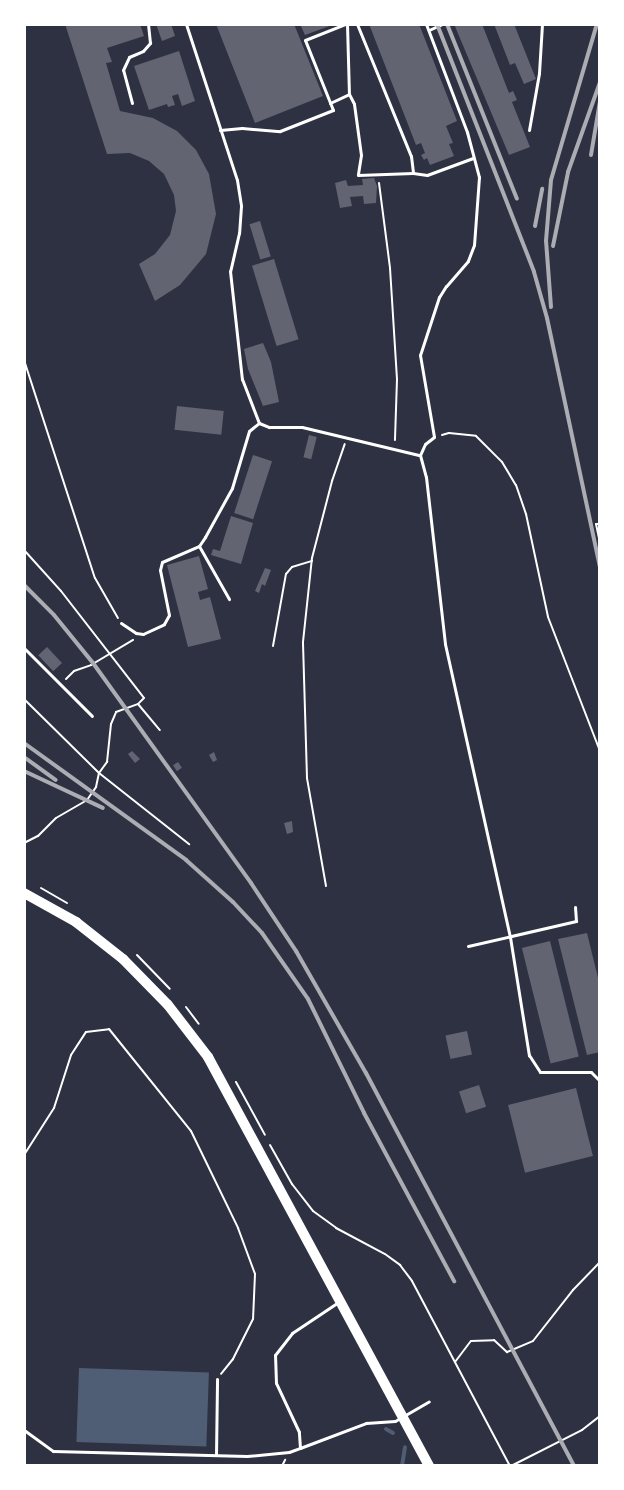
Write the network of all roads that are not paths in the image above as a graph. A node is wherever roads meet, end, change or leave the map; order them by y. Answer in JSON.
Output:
{"nodes":[{"id":1,"x":148,"y":24,"type":"edge"},
{"id":2,"x":186,"y":24,"type":"edge"},
{"id":3,"x":346,"y":24,"type":"edge"},
{"id":4,"x":357,"y":24,"type":"edge"},
{"id":5,"x":426,"y":24,"type":"edge"},
{"id":6,"x":442,"y":24,"type":"edge"},
{"id":7,"x":542,"y":24,"type":"edge"},
{"id":8,"x":429,"y":30,"type":"junction"},
{"id":9,"x":349,"y":94,"type":"junction"},
{"id":10,"x":132,"y":103,"type":"dead end"},
{"id":11,"x":330,"y":103,"type":"junction"},
{"id":12,"x":220,"y":130,"type":"junction"},
{"id":13,"x":529,"y":130,"type":"dead end"},
{"id":14,"x":474,"y":158,"type":"junction"},
{"id":15,"x":413,"y":173,"type":"junction"},
{"id":16,"x":259,"y":423,"type":"junction"},
{"id":17,"x":420,"y":455,"type":"junction"},
{"id":18,"x":200,"y":546,"type":"junction"},
{"id":19,"x":229,"y":599,"type":"dead end"},
{"id":20,"x":121,"y":623,"type":"road end"},
{"id":21,"x":24,"y":648,"type":"edge"},
{"id":22,"x":92,"y":716,"type":"dead end"},
{"id":23,"x":24,"y":893,"type":"edge"},
{"id":24,"x":575,"y":907,"type":"dead end"},
{"id":25,"x":510,"y":937,"type":"junction"},
{"id":26,"x":468,"y":946,"type":"dead end"},
{"id":27,"x":600,"y":1081,"type":"edge"},
{"id":28,"x":341,"y":1301,"type":"junction"},
{"id":29,"x":217,"y":1379,"type":"road end"},
{"id":30,"x":429,"y":1401,"type":"dead end"},
{"id":31,"x":24,"y":1430,"type":"edge"},
{"id":32,"x":300,"y":1448,"type":"junction"},
{"id":33,"x":216,"y":1455,"type":"junction"},
{"id":34,"x":429,"y":1466,"type":"edge"}],
"edges":[{"from":1,"to":10,"type":"lane"},
{"from":2,"to":12,"type":"lane"},
{"from":3,"to":9,"type":"lane"},
{"from":3,"to":11,"type":"lane"},
{"from":4,"to":15,"type":"lane"},
{"from":5,"to":8,"type":"lane"},
{"from":6,"to":8,"type":"lane"},
{"from":7,"to":13,"type":"lane"},
{"from":8,"to":14,"type":"lane"},
{"from":9,"to":11,"type":"lane"},
{"from":9,"to":15,"type":"lane"},
{"from":11,"to":12,"type":"lane"},
{"from":12,"to":16,"type":"lane"},
{"from":14,"to":15,"type":"lane"},
{"from":14,"to":17,"type":"lane"},
{"from":16,"to":17,"type":"lane"},
{"from":16,"to":18,"type":"lane"},
{"from":17,"to":25,"type":"lane"},
{"from":18,"to":19,"type":"lane"},
{"from":18,"to":20,"type":"lane"},
{"from":21,"to":22,"type":"lane"},
{"from":23,"to":28,"type":"main road"},
{"from":24,"to":25,"type":"lane"},
{"from":25,"to":26,"type":"lane"},
{"from":25,"to":27,"type":"lane"},
{"from":28,"to":32,"type":"lane"},
{"from":28,"to":34,"type":"main road"},
{"from":29,"to":33,"type":"lane"},
{"from":30,"to":32,"type":"lane"},
{"from":31,"to":33,"type":"lane"},
{"from":32,"to":33,"type":"lane"}]}
